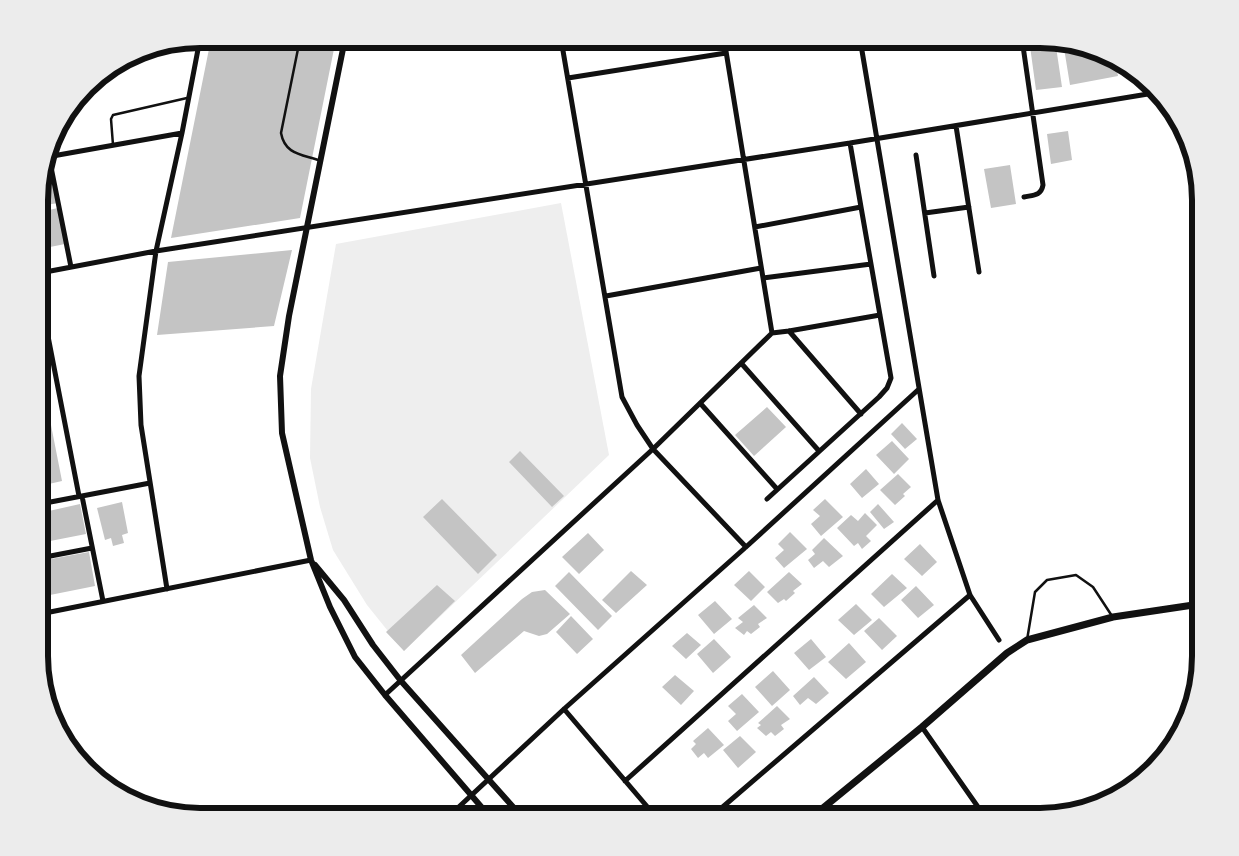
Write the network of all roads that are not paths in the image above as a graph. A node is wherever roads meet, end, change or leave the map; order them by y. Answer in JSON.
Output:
{"nodes":[{"id":1,"x":198,"y":48,"type":"edge"},
{"id":2,"x":298,"y":48,"type":"edge"},
{"id":3,"x":343,"y":48,"type":"edge"},
{"id":4,"x":563,"y":48,"type":"edge"},
{"id":5,"x":725,"y":48,"type":"edge"},
{"id":6,"x":861,"y":48,"type":"edge"},
{"id":7,"x":1023,"y":48,"type":"edge"},
{"id":8,"x":726,"y":53,"type":"junction"},
{"id":9,"x":568,"y":78,"type":"junction"},
{"id":10,"x":1149,"y":94,"type":"edge"},
{"id":11,"x":189,"y":98,"type":"junction"},
{"id":12,"x":1034,"y":113,"type":"junction"},
{"id":13,"x":956,"y":126,"type":"junction"},
{"id":14,"x":182,"y":133,"type":"junction"},
{"id":15,"x":876,"y":138,"type":"junction"},
{"id":16,"x":850,"y":143,"type":"junction"},
{"id":17,"x":113,"y":146,"type":"junction"},
{"id":18,"x":916,"y":155,"type":"dead end"},
{"id":19,"x":54,"y":156,"type":"edge"},
{"id":20,"x":744,"y":159,"type":"junction"},
{"id":21,"x":321,"y":161,"type":"junction"},
{"id":22,"x":50,"y":169,"type":"edge"},
{"id":23,"x":587,"y":184,"type":"junction"},
{"id":24,"x":1024,"y":197,"type":"dead end"},
{"id":25,"x":861,"y":207,"type":"junction"},
{"id":26,"x":969,"y":207,"type":"junction"},
{"id":27,"x":925,"y":212,"type":"junction"},
{"id":28,"x":308,"y":226,"type":"junction"},
{"id":29,"x":754,"y":227,"type":"junction"},
{"id":30,"x":156,"y":251,"type":"junction"},
{"id":31,"x":871,"y":264,"type":"junction"},
{"id":32,"x":71,"y":267,"type":"junction"},
{"id":33,"x":761,"y":268,"type":"junction"},
{"id":34,"x":48,"y":271,"type":"edge"},
{"id":35,"x":979,"y":272,"type":"dead end"},
{"id":36,"x":934,"y":276,"type":"dead end"},
{"id":37,"x":763,"y":278,"type":"junction"},
{"id":38,"x":606,"y":296,"type":"junction"},
{"id":39,"x":880,"y":315,"type":"junction"},
{"id":40,"x":789,"y":331,"type":"junction"},
{"id":41,"x":772,"y":333,"type":"junction"},
{"id":42,"x":48,"y":335,"type":"edge"},
{"id":43,"x":741,"y":363,"type":"junction"},
{"id":44,"x":919,"y":389,"type":"junction"},
{"id":45,"x":700,"y":403,"type":"junction"},
{"id":46,"x":861,"y":414,"type":"junction"},
{"id":47,"x":653,"y":449,"type":"junction"},
{"id":48,"x":819,"y":451,"type":"junction"},
{"id":49,"x":150,"y":482,"type":"junction"},
{"id":50,"x":777,"y":489,"type":"junction"},
{"id":51,"x":80,"y":496,"type":"junction"},
{"id":52,"x":767,"y":498,"type":"dead end"},
{"id":53,"x":938,"y":500,"type":"junction"},
{"id":54,"x":48,"y":502,"type":"edge"},
{"id":55,"x":746,"y":547,"type":"junction"},
{"id":56,"x":91,"y":548,"type":"junction"},
{"id":57,"x":48,"y":556,"type":"edge"},
{"id":58,"x":311,"y":560,"type":"junction"},
{"id":59,"x":167,"y":589,"type":"junction"},
{"id":60,"x":970,"y":595,"type":"junction"},
{"id":61,"x":103,"y":601,"type":"junction"},
{"id":62,"x":1191,"y":605,"type":"edge"},
{"id":63,"x":48,"y":612,"type":"edge"},
{"id":64,"x":1113,"y":617,"type":"junction"},
{"id":65,"x":999,"y":640,"type":"dead end"},
{"id":66,"x":1027,"y":640,"type":"junction"},
{"id":67,"x":401,"y":680,"type":"junction"},
{"id":68,"x":385,"y":695,"type":"junction"},
{"id":69,"x":564,"y":709,"type":"junction"},
{"id":70,"x":922,"y":727,"type":"junction"},
{"id":71,"x":488,"y":778,"type":"junction"},
{"id":72,"x":626,"y":781,"type":"junction"},
{"id":73,"x":471,"y":795,"type":"junction"},
{"id":74,"x":457,"y":808,"type":"edge"},
{"id":75,"x":482,"y":808,"type":"edge"},
{"id":76,"x":514,"y":808,"type":"edge"},
{"id":77,"x":648,"y":808,"type":"edge"},
{"id":78,"x":722,"y":808,"type":"edge"},
{"id":79,"x":823,"y":808,"type":"edge"},
{"id":80,"x":979,"y":808,"type":"edge"}],
"edges":[{"from":1,"to":11,"type":"street"},
{"from":2,"to":21,"type":"lane"},
{"from":3,"to":21,"type":"street"},
{"from":4,"to":9,"type":"street"},
{"from":5,"to":8,"type":"street"},
{"from":6,"to":15,"type":"street"},
{"from":7,"to":12,"type":"street"},
{"from":8,"to":9,"type":"street"},
{"from":8,"to":20,"type":"street"},
{"from":9,"to":23,"type":"street"},
{"from":10,"to":12,"type":"street"},
{"from":11,"to":14,"type":"street"},
{"from":11,"to":17,"type":"lane"},
{"from":12,"to":13,"type":"street"},
{"from":12,"to":24,"type":"street"},
{"from":13,"to":15,"type":"street"},
{"from":13,"to":26,"type":"street"},
{"from":14,"to":17,"type":"street"},
{"from":14,"to":30,"type":"street"},
{"from":15,"to":16,"type":"street"},
{"from":15,"to":44,"type":"street"},
{"from":16,"to":20,"type":"street"},
{"from":16,"to":25,"type":"street"},
{"from":17,"to":19,"type":"street"},
{"from":18,"to":27,"type":"street"},
{"from":20,"to":23,"type":"street"},
{"from":20,"to":29,"type":"street"},
{"from":21,"to":28,"type":"street"},
{"from":22,"to":32,"type":"street"},
{"from":23,"to":28,"type":"street"},
{"from":23,"to":38,"type":"street"},
{"from":25,"to":29,"type":"street"},
{"from":25,"to":31,"type":"street"},
{"from":26,"to":27,"type":"street"},
{"from":26,"to":35,"type":"street"},
{"from":27,"to":36,"type":"street"},
{"from":28,"to":30,"type":"street"},
{"from":28,"to":58,"type":"street"},
{"from":29,"to":33,"type":"street"},
{"from":30,"to":32,"type":"street"},
{"from":30,"to":49,"type":"street"},
{"from":31,"to":37,"type":"street"},
{"from":31,"to":39,"type":"street"},
{"from":32,"to":34,"type":"street"},
{"from":33,"to":37,"type":"street"},
{"from":33,"to":38,"type":"street"},
{"from":37,"to":41,"type":"street"},
{"from":38,"to":47,"type":"street"},
{"from":39,"to":40,"type":"street"},
{"from":39,"to":46,"type":"street"},
{"from":40,"to":41,"type":"street"},
{"from":40,"to":46,"type":"street"},
{"from":41,"to":43,"type":"street"},
{"from":42,"to":51,"type":"street"},
{"from":43,"to":45,"type":"street"},
{"from":43,"to":48,"type":"street"},
{"from":44,"to":53,"type":"street"},
{"from":44,"to":55,"type":"street"},
{"from":45,"to":47,"type":"street"},
{"from":45,"to":50,"type":"street"},
{"from":46,"to":48,"type":"street"},
{"from":47,"to":55,"type":"street"},
{"from":47,"to":67,"type":"street"},
{"from":48,"to":50,"type":"street"},
{"from":49,"to":51,"type":"street"},
{"from":49,"to":59,"type":"street"},
{"from":50,"to":52,"type":"street"},
{"from":51,"to":54,"type":"street"},
{"from":51,"to":56,"type":"street"},
{"from":53,"to":60,"type":"street"},
{"from":53,"to":72,"type":"street"},
{"from":55,"to":69,"type":"street"},
{"from":56,"to":57,"type":"street"},
{"from":56,"to":61,"type":"street"},
{"from":58,"to":59,"type":"street"},
{"from":58,"to":67,"type":"street"},
{"from":58,"to":68,"type":"street"},
{"from":59,"to":61,"type":"street"},
{"from":60,"to":65,"type":"street"},
{"from":60,"to":78,"type":"street"},
{"from":61,"to":63,"type":"street"},
{"from":62,"to":64,"type":"main road"},
{"from":64,"to":66,"type":"main road"},
{"from":64,"to":66,"type":"lane"},
{"from":66,"to":70,"type":"main road"},
{"from":67,"to":68,"type":"street"},
{"from":67,"to":71,"type":"street"},
{"from":68,"to":73,"type":"street"},
{"from":69,"to":71,"type":"street"},
{"from":69,"to":72,"type":"street"},
{"from":70,"to":79,"type":"main road"},
{"from":70,"to":80,"type":"street"},
{"from":71,"to":73,"type":"street"},
{"from":71,"to":76,"type":"street"},
{"from":72,"to":77,"type":"street"},
{"from":73,"to":74,"type":"street"},
{"from":73,"to":75,"type":"street"}]}
